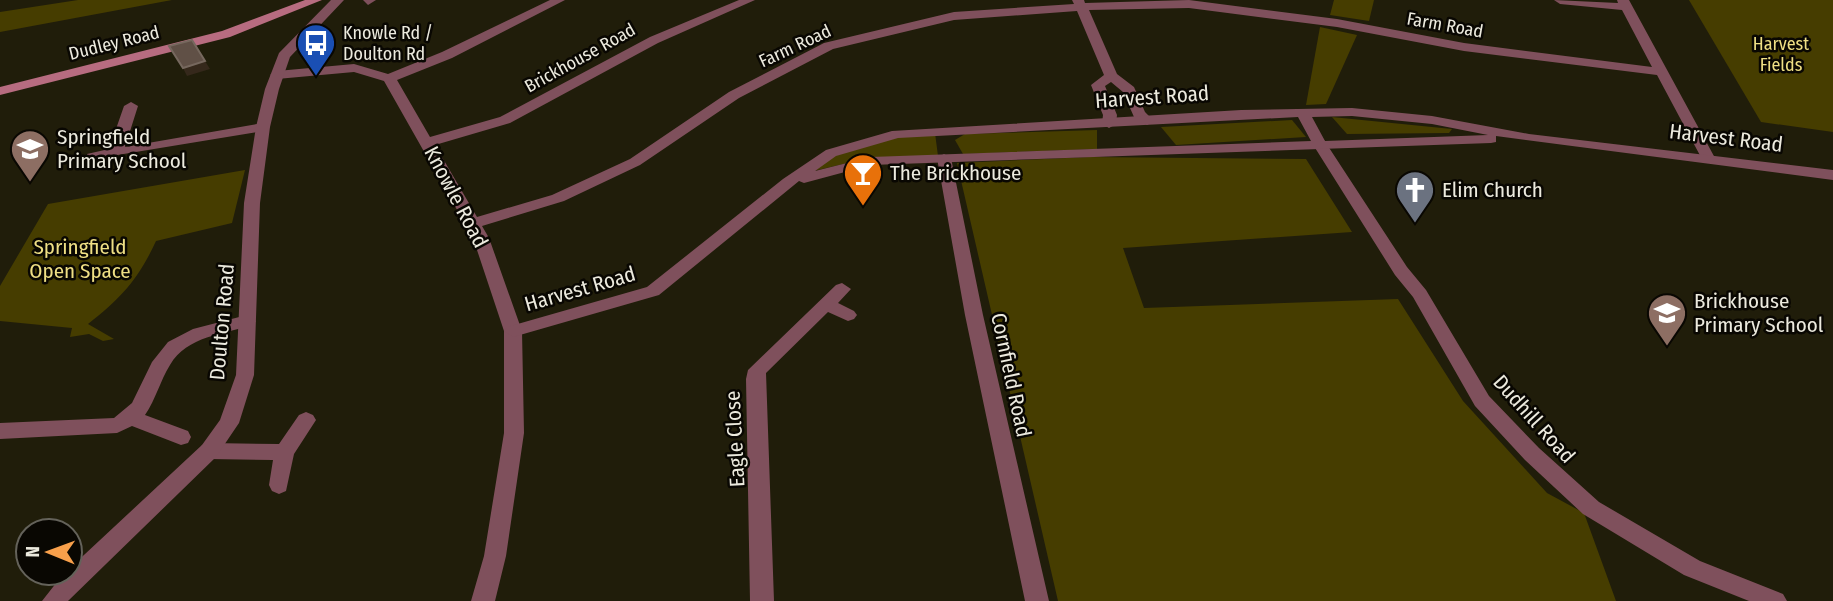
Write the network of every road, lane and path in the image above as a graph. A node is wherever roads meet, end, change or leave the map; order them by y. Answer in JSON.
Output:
{"nodes":[{"id":1,"x":316,"y":0,"type":"edge"},
{"id":2,"x":338,"y":0,"type":"edge"},
{"id":3,"x":559,"y":0,"type":"edge"},
{"id":4,"x":749,"y":0,"type":"edge"},
{"id":5,"x":1560,"y":0,"type":"edge"},
{"id":6,"x":1079,"y":3,"type":"edge"},
{"id":7,"x":1625,"y":3,"type":"edge"},
{"id":8,"x":1663,"y":72,"type":"junction"},
{"id":9,"x":277,"y":75,"type":"junction"},
{"id":10,"x":1111,"y":76,"type":"junction"},
{"id":11,"x":389,"y":78,"type":"junction"},
{"id":12,"x":0,"y":90,"type":"edge"},
{"id":13,"x":131,"y":106,"type":"dead end"},
{"id":14,"x":1302,"y":112,"type":"junction"},
{"id":15,"x":1147,"y":121,"type":"junction"},
{"id":16,"x":1108,"y":124,"type":"junction"},
{"id":17,"x":263,"y":127,"type":"junction"},
{"id":18,"x":938,"y":130,"type":"junction"},
{"id":19,"x":1529,"y":138,"type":"junction"},
{"id":20,"x":426,"y":143,"type":"junction"},
{"id":21,"x":1320,"y":143,"type":"junction"},
{"id":22,"x":1166,"y":151,"type":"junction"},
{"id":23,"x":116,"y":152,"type":"junction"},
{"id":24,"x":1125,"y":153,"type":"junction"},
{"id":25,"x":92,"y":157,"type":"dead end"},
{"id":26,"x":944,"y":158,"type":"junction"},
{"id":27,"x":1708,"y":158,"type":"junction"},
{"id":28,"x":1833,"y":175,"type":"edge"},
{"id":29,"x":788,"y":182,"type":"junction"},
{"id":30,"x":473,"y":224,"type":"junction"},
{"id":31,"x":842,"y":289,"type":"dead end"},
{"id":32,"x":826,"y":304,"type":"junction"},
{"id":33,"x":848,"y":315,"type":"dead end"},
{"id":34,"x":247,"y":321,"type":"junction"},
{"id":35,"x":513,"y":331,"type":"junction"},
{"id":36,"x":132,"y":418,"type":"junction"},
{"id":37,"x":306,"y":420,"type":"dead end"},
{"id":38,"x":0,"y":431,"type":"edge"},
{"id":39,"x":181,"y":437,"type":"dead end"},
{"id":40,"x":209,"y":451,"type":"junction"},
{"id":41,"x":284,"y":452,"type":"junction"},
{"id":42,"x":279,"y":485,"type":"dead end"},
{"id":43,"x":54,"y":601,"type":"edge"},
{"id":44,"x":483,"y":601,"type":"edge"},
{"id":45,"x":762,"y":601,"type":"edge"},
{"id":46,"x":1037,"y":601,"type":"edge"},
{"id":47,"x":1775,"y":601,"type":"edge"}],
"edges":[{"from":1,"to":12,"type":"main road","name":"Dudley Road"},
{"from":2,"to":9,"type":"street","name":"Doulton Road"},
{"from":3,"to":11,"type":"street"},
{"from":4,"to":20,"type":"street","name":"Brickhouse Road"},
{"from":5,"to":7,"type":"street"},
{"from":6,"to":8,"type":"street","name":"Farm Road"},
{"from":6,"to":10,"type":"street"},
{"from":6,"to":30,"type":"street","name":"Farm Road"},
{"from":7,"to":8,"type":"street"},
{"from":8,"to":27,"type":"street"},
{"from":9,"to":11,"type":"street"},
{"from":9,"to":17,"type":"street","name":"Doulton Road"},
{"from":10,"to":15,"type":"street"},
{"from":10,"to":16,"type":"street"},
{"from":11,"to":20,"type":"street","name":"Knowle Road"},
{"from":13,"to":23,"type":"street"},
{"from":14,"to":15,"type":"street","name":"Harvest Road"},
{"from":14,"to":19,"type":"street","name":"Harvest Road"},
{"from":14,"to":21,"type":"street","name":"Dudhill Road"},
{"from":15,"to":16,"type":"street","name":"Harvest Road"},
{"from":15,"to":22,"type":"street"},
{"from":16,"to":18,"type":"street","name":"Harvest Road"},
{"from":16,"to":24,"type":"street"},
{"from":17,"to":23,"type":"street"},
{"from":17,"to":34,"type":"street","name":"Doulton Road"},
{"from":18,"to":26,"type":"street","name":"Cornfield Road"},
{"from":18,"to":29,"type":"street","name":"Harvest Road"},
{"from":19,"to":21,"type":"street","name":"Harvest Road"},
{"from":19,"to":27,"type":"street","name":"Harvest Road"},
{"from":20,"to":30,"type":"street","name":"Knowle Road"},
{"from":21,"to":22,"type":"street","name":"Harvest Road"},
{"from":21,"to":47,"type":"street","name":"Dudhill Road"},
{"from":22,"to":24,"type":"street","name":"Harvest Road"},
{"from":23,"to":25,"type":"street"},
{"from":24,"to":26,"type":"street","name":"Harvest Road"},
{"from":26,"to":29,"type":"street","name":"Harvest Road"},
{"from":26,"to":46,"type":"street","name":"Cornfield Road"},
{"from":27,"to":28,"type":"street","name":"Harvest Road"},
{"from":29,"to":35,"type":"street","name":"Harvest Road"},
{"from":30,"to":35,"type":"street","name":"Knowle Road"},
{"from":31,"to":32,"type":"street","name":"Eagle Close"},
{"from":32,"to":33,"type":"street"},
{"from":32,"to":45,"type":"street","name":"Eagle Close"},
{"from":34,"to":36,"type":"street"},
{"from":34,"to":40,"type":"street","name":"Doulton Road"},
{"from":35,"to":44,"type":"street","name":"Knowle Road"},
{"from":36,"to":38,"type":"street"},
{"from":36,"to":39,"type":"street"},
{"from":37,"to":41,"type":"street"},
{"from":40,"to":41,"type":"street"},
{"from":40,"to":43,"type":"street","name":"Doulton Road"},
{"from":41,"to":42,"type":"street"}]}
